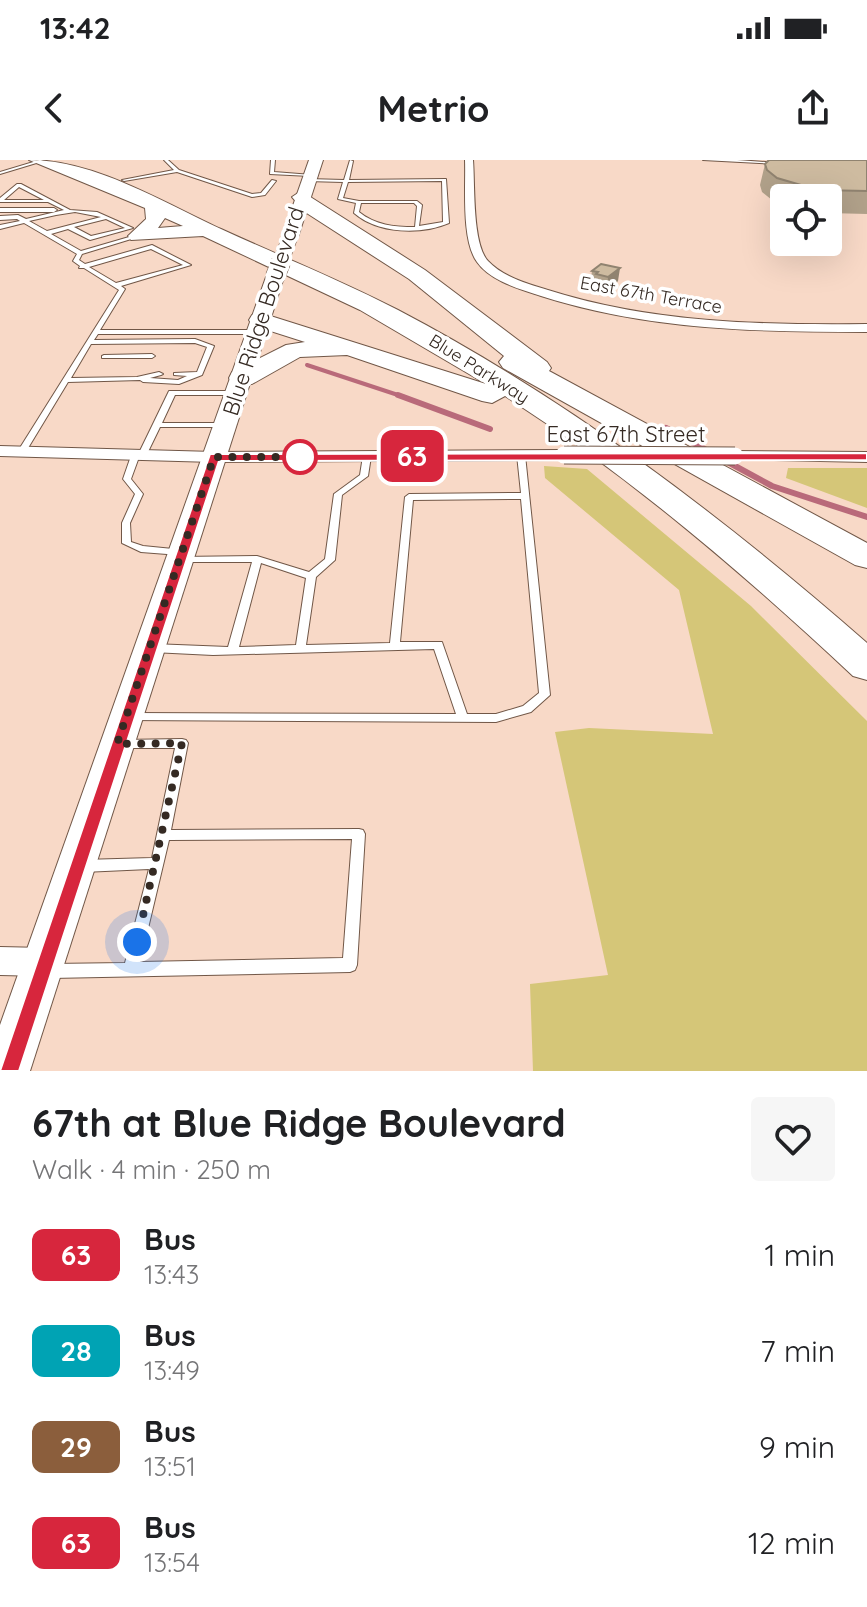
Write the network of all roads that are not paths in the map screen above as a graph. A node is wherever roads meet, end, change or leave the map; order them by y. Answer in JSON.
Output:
{"nodes":[{"id":1,"x":39,"y":160,"type":"edge"},
{"id":2,"x":79,"y":160,"type":"edge"},
{"id":3,"x":166,"y":160,"type":"edge"},
{"id":4,"x":273,"y":160,"type":"edge"},
{"id":5,"x":316,"y":160,"type":"edge"},
{"id":6,"x":469,"y":160,"type":"edge"},
{"id":7,"x":705,"y":160,"type":"edge"},
{"id":8,"x":351,"y":161,"type":"edge"},
{"id":9,"x":788,"y":164,"type":"edge"},
{"id":10,"x":177,"y":171,"type":"junction"},
{"id":11,"x":1,"y":172,"type":"edge"},
{"id":12,"x":124,"y":180,"type":"junction"},
{"id":13,"x":274,"y":181,"type":"dead end"},
{"id":14,"x":346,"y":181,"type":"junction"},
{"id":15,"x":306,"y":184,"type":"junction"},
{"id":16,"x":0,"y":200,"type":"edge"},
{"id":17,"x":50,"y":201,"type":"junction"},
{"id":18,"x":359,"y":202,"type":"junction"},
{"id":19,"x":154,"y":207,"type":"junction"},
{"id":20,"x":0,"y":210,"type":"edge"},
{"id":21,"x":68,"y":210,"type":"junction"},
{"id":22,"x":89,"y":210,"type":"junction"},
{"id":23,"x":106,"y":217,"type":"junction"},
{"id":24,"x":0,"y":218,"type":"edge"},
{"id":25,"x":25,"y":221,"type":"junction"},
{"id":26,"x":32,"y":225,"type":"junction"},
{"id":27,"x":417,"y":226,"type":"junction"},
{"id":28,"x":0,"y":227,"type":"edge"},
{"id":29,"x":69,"y":227,"type":"junction"},
{"id":30,"x":343,"y":230,"type":"junction"},
{"id":31,"x":210,"y":232,"type":"junction"},
{"id":32,"x":292,"y":232,"type":"junction"},
{"id":33,"x":47,"y":233,"type":"junction"},
{"id":34,"x":138,"y":236,"type":"junction"},
{"id":35,"x":80,"y":253,"type":"junction"},
{"id":36,"x":81,"y":267,"type":"junction"},
{"id":37,"x":116,"y":285,"type":"junction"},
{"id":38,"x":259,"y":326,"type":"junction"},
{"id":39,"x":867,"y":328,"type":"edge"},
{"id":40,"x":96,"y":332,"type":"junction"},
{"id":41,"x":90,"y":342,"type":"junction"},
{"id":42,"x":112,"y":342,"type":"junction"},
{"id":43,"x":349,"y":347,"type":"junction"},
{"id":44,"x":152,"y":356,"type":"dead end"},
{"id":45,"x":104,"y":357,"type":"junction"},
{"id":46,"x":159,"y":374,"type":"dead end"},
{"id":47,"x":176,"y":374,"type":"dead end"},
{"id":48,"x":200,"y":374,"type":"junction"},
{"id":49,"x":137,"y":379,"type":"junction"},
{"id":50,"x":66,"y":380,"type":"junction"},
{"id":51,"x":90,"y":380,"type":"junction"},
{"id":52,"x":239,"y":386,"type":"junction"},
{"id":53,"x":607,"y":413,"type":"junction"},
{"id":54,"x":157,"y":425,"type":"junction"},
{"id":55,"x":225,"y":425,"type":"junction"},
{"id":56,"x":0,"y":451,"type":"edge"},
{"id":57,"x":22,"y":451,"type":"junction"},
{"id":58,"x":521,"y":455,"type":"junction"},
{"id":59,"x":139,"y":456,"type":"junction"},
{"id":60,"x":367,"y":456,"type":"junction"},
{"id":61,"x":214,"y":457,"type":"junction"},
{"id":62,"x":867,"y":457,"type":"edge"},
{"id":63,"x":525,"y":496,"type":"junction"},
{"id":64,"x":181,"y":556,"type":"junction"},
{"id":65,"x":867,"y":557,"type":"edge"},
{"id":66,"x":257,"y":559,"type":"junction"},
{"id":67,"x":311,"y":576,"type":"junction"},
{"id":68,"x":804,"y":607,"type":"junction"},
{"id":69,"x":395,"y":645,"type":"junction"},
{"id":70,"x":301,"y":647,"type":"junction"},
{"id":71,"x":150,"y":648,"type":"junction"},
{"id":72,"x":233,"y":649,"type":"junction"},
{"id":73,"x":867,"y":666,"type":"edge"},
{"id":74,"x":463,"y":718,"type":"junction"},
{"id":75,"x":122,"y":730,"type":"junction"},
{"id":76,"x":164,"y":835,"type":"junction"},
{"id":77,"x":157,"y":863,"type":"junction"},
{"id":78,"x":76,"y":866,"type":"junction"},
{"id":79,"x":28,"y":965,"type":"edge"},
{"id":80,"x":131,"y":969,"type":"junction"},
{"id":81,"x":6,"y":1068,"type":"edge"}],
"edges":[{"from":1,"to":11,"type":"lane"},
{"from":1,"to":19,"type":"highway","name":"Blue Parkway"},
{"from":2,"to":12,"type":"highway","name":"Blue Parkway"},
{"from":3,"to":10,"type":"lane"},
{"from":4,"to":15,"type":"lane"},
{"from":5,"to":15,"type":"main road","name":"Blue Ridge Boulevard"},
{"from":6,"to":39,"type":"street","name":"East 67th Terrace"},
{"from":7,"to":9,"type":"lane"},
{"from":8,"to":14,"type":"lane"},
{"from":10,"to":12,"type":"lane"},
{"from":10,"to":13,"type":"lane"},
{"from":12,"to":53,"type":"highway","name":"Blue Parkway"},
{"from":14,"to":15,"type":"lane"},
{"from":14,"to":18,"type":"lane"},
{"from":14,"to":27,"type":"lane"},
{"from":15,"to":30,"type":"highway"},
{"from":15,"to":32,"type":"main road","name":"Blue Ridge Boulevard"},
{"from":16,"to":17,"type":"lane"},
{"from":16,"to":17,"type":"lane"},
{"from":17,"to":21,"type":"lane"},
{"from":18,"to":27,"type":"lane"},
{"from":18,"to":27,"type":"lane"},
{"from":19,"to":31,"type":"highway","name":"Blue Parkway"},
{"from":19,"to":34,"type":"highway"},
{"from":20,"to":21,"type":"lane"},
{"from":21,"to":22,"type":"lane"},
{"from":21,"to":25,"type":"lane"},
{"from":22,"to":23,"type":"lane"},
{"from":22,"to":26,"type":"lane"},
{"from":23,"to":29,"type":"lane"},
{"from":23,"to":29,"type":"lane"},
{"from":24,"to":25,"type":"lane"},
{"from":25,"to":26,"type":"lane"},
{"from":25,"to":28,"type":"lane"},
{"from":26,"to":33,"type":"lane"},
{"from":29,"to":33,"type":"lane"},
{"from":30,"to":32,"type":"highway"},
{"from":30,"to":53,"type":"highway"},
{"from":31,"to":34,"type":"highway"},
{"from":31,"to":68,"type":"highway","name":"Blue Parkway"},
{"from":32,"to":38,"type":"main road","name":"Blue Ridge Boulevard","bridge":true},
{"from":33,"to":35,"type":"lane"},
{"from":34,"to":35,"type":"lane"},
{"from":35,"to":36,"type":"lane"},
{"from":36,"to":37,"type":"lane"},
{"from":36,"to":37,"type":"lane"},
{"from":37,"to":40,"type":"lane"},
{"from":38,"to":40,"type":"lane"},
{"from":38,"to":43,"type":"highway"},
{"from":38,"to":52,"type":"main road","name":"Blue Ridge Boulevard"},
{"from":40,"to":41,"type":"lane"},
{"from":41,"to":42,"type":"lane"},
{"from":41,"to":50,"type":"lane"},
{"from":42,"to":45,"type":"lane"},
{"from":42,"to":48,"type":"lane"},
{"from":43,"to":52,"type":"highway"},
{"from":43,"to":68,"type":"highway"},
{"from":44,"to":45,"type":"lane"},
{"from":45,"to":51,"type":"lane"},
{"from":46,"to":49,"type":"lane"},
{"from":47,"to":48,"type":"lane"},
{"from":48,"to":49,"type":"lane"},
{"from":49,"to":51,"type":"lane"},
{"from":50,"to":51,"type":"lane"},
{"from":50,"to":57,"type":"lane"},
{"from":52,"to":54,"type":"lane"},
{"from":52,"to":55,"type":"main road","name":"Blue Ridge Boulevard"},
{"from":53,"to":65,"type":"highway","name":"Blue Parkway"},
{"from":54,"to":55,"type":"lane"},
{"from":54,"to":59,"type":"lane"},
{"from":55,"to":61,"type":"main road","name":"Blue Ridge Boulevard"},
{"from":56,"to":57,"type":"street","name":"East 67th Street"},
{"from":57,"to":59,"type":"street","name":"East 67th Street"},
{"from":58,"to":60,"type":"street","name":"East 67th Street"},
{"from":58,"to":62,"type":"street","name":"East 67th Street","bridge":true},
{"from":58,"to":63,"type":"lane"},
{"from":59,"to":61,"type":"street","name":"East 67th Street"},
{"from":59,"to":64,"type":"lane"},
{"from":60,"to":61,"type":"street","name":"East 67th Street"},
{"from":60,"to":67,"type":"lane"},
{"from":61,"to":64,"type":"main road","name":"Blue Ridge Boulevard"},
{"from":63,"to":69,"type":"lane"},
{"from":63,"to":74,"type":"lane"},
{"from":64,"to":66,"type":"lane"},
{"from":64,"to":71,"type":"main road","name":"Blue Ridge Boulevard"},
{"from":66,"to":67,"type":"lane"},
{"from":66,"to":72,"type":"lane"},
{"from":67,"to":70,"type":"lane"},
{"from":68,"to":73,"type":"highway","name":"Blue Parkway"},
{"from":69,"to":70,"type":"lane"},
{"from":69,"to":74,"type":"lane"},
{"from":70,"to":72,"type":"lane"},
{"from":71,"to":72,"type":"lane"},
{"from":71,"to":75,"type":"main road","name":"Blue Ridge Boulevard"},
{"from":74,"to":75,"type":"lane"},
{"from":75,"to":76,"type":"lane"},
{"from":75,"to":78,"type":"main road","name":"Blue Ridge Boulevard"},
{"from":76,"to":77,"type":"lane"},
{"from":76,"to":80,"type":"lane"},
{"from":77,"to":78,"type":"lane"},
{"from":77,"to":80,"type":"lane"},
{"from":78,"to":79,"type":"main road","name":"Blue Ridge Boulevard"},
{"from":79,"to":80,"type":"lane"},
{"from":79,"to":81,"type":"main road","name":"Blue Ridge Boulevard"}]}
